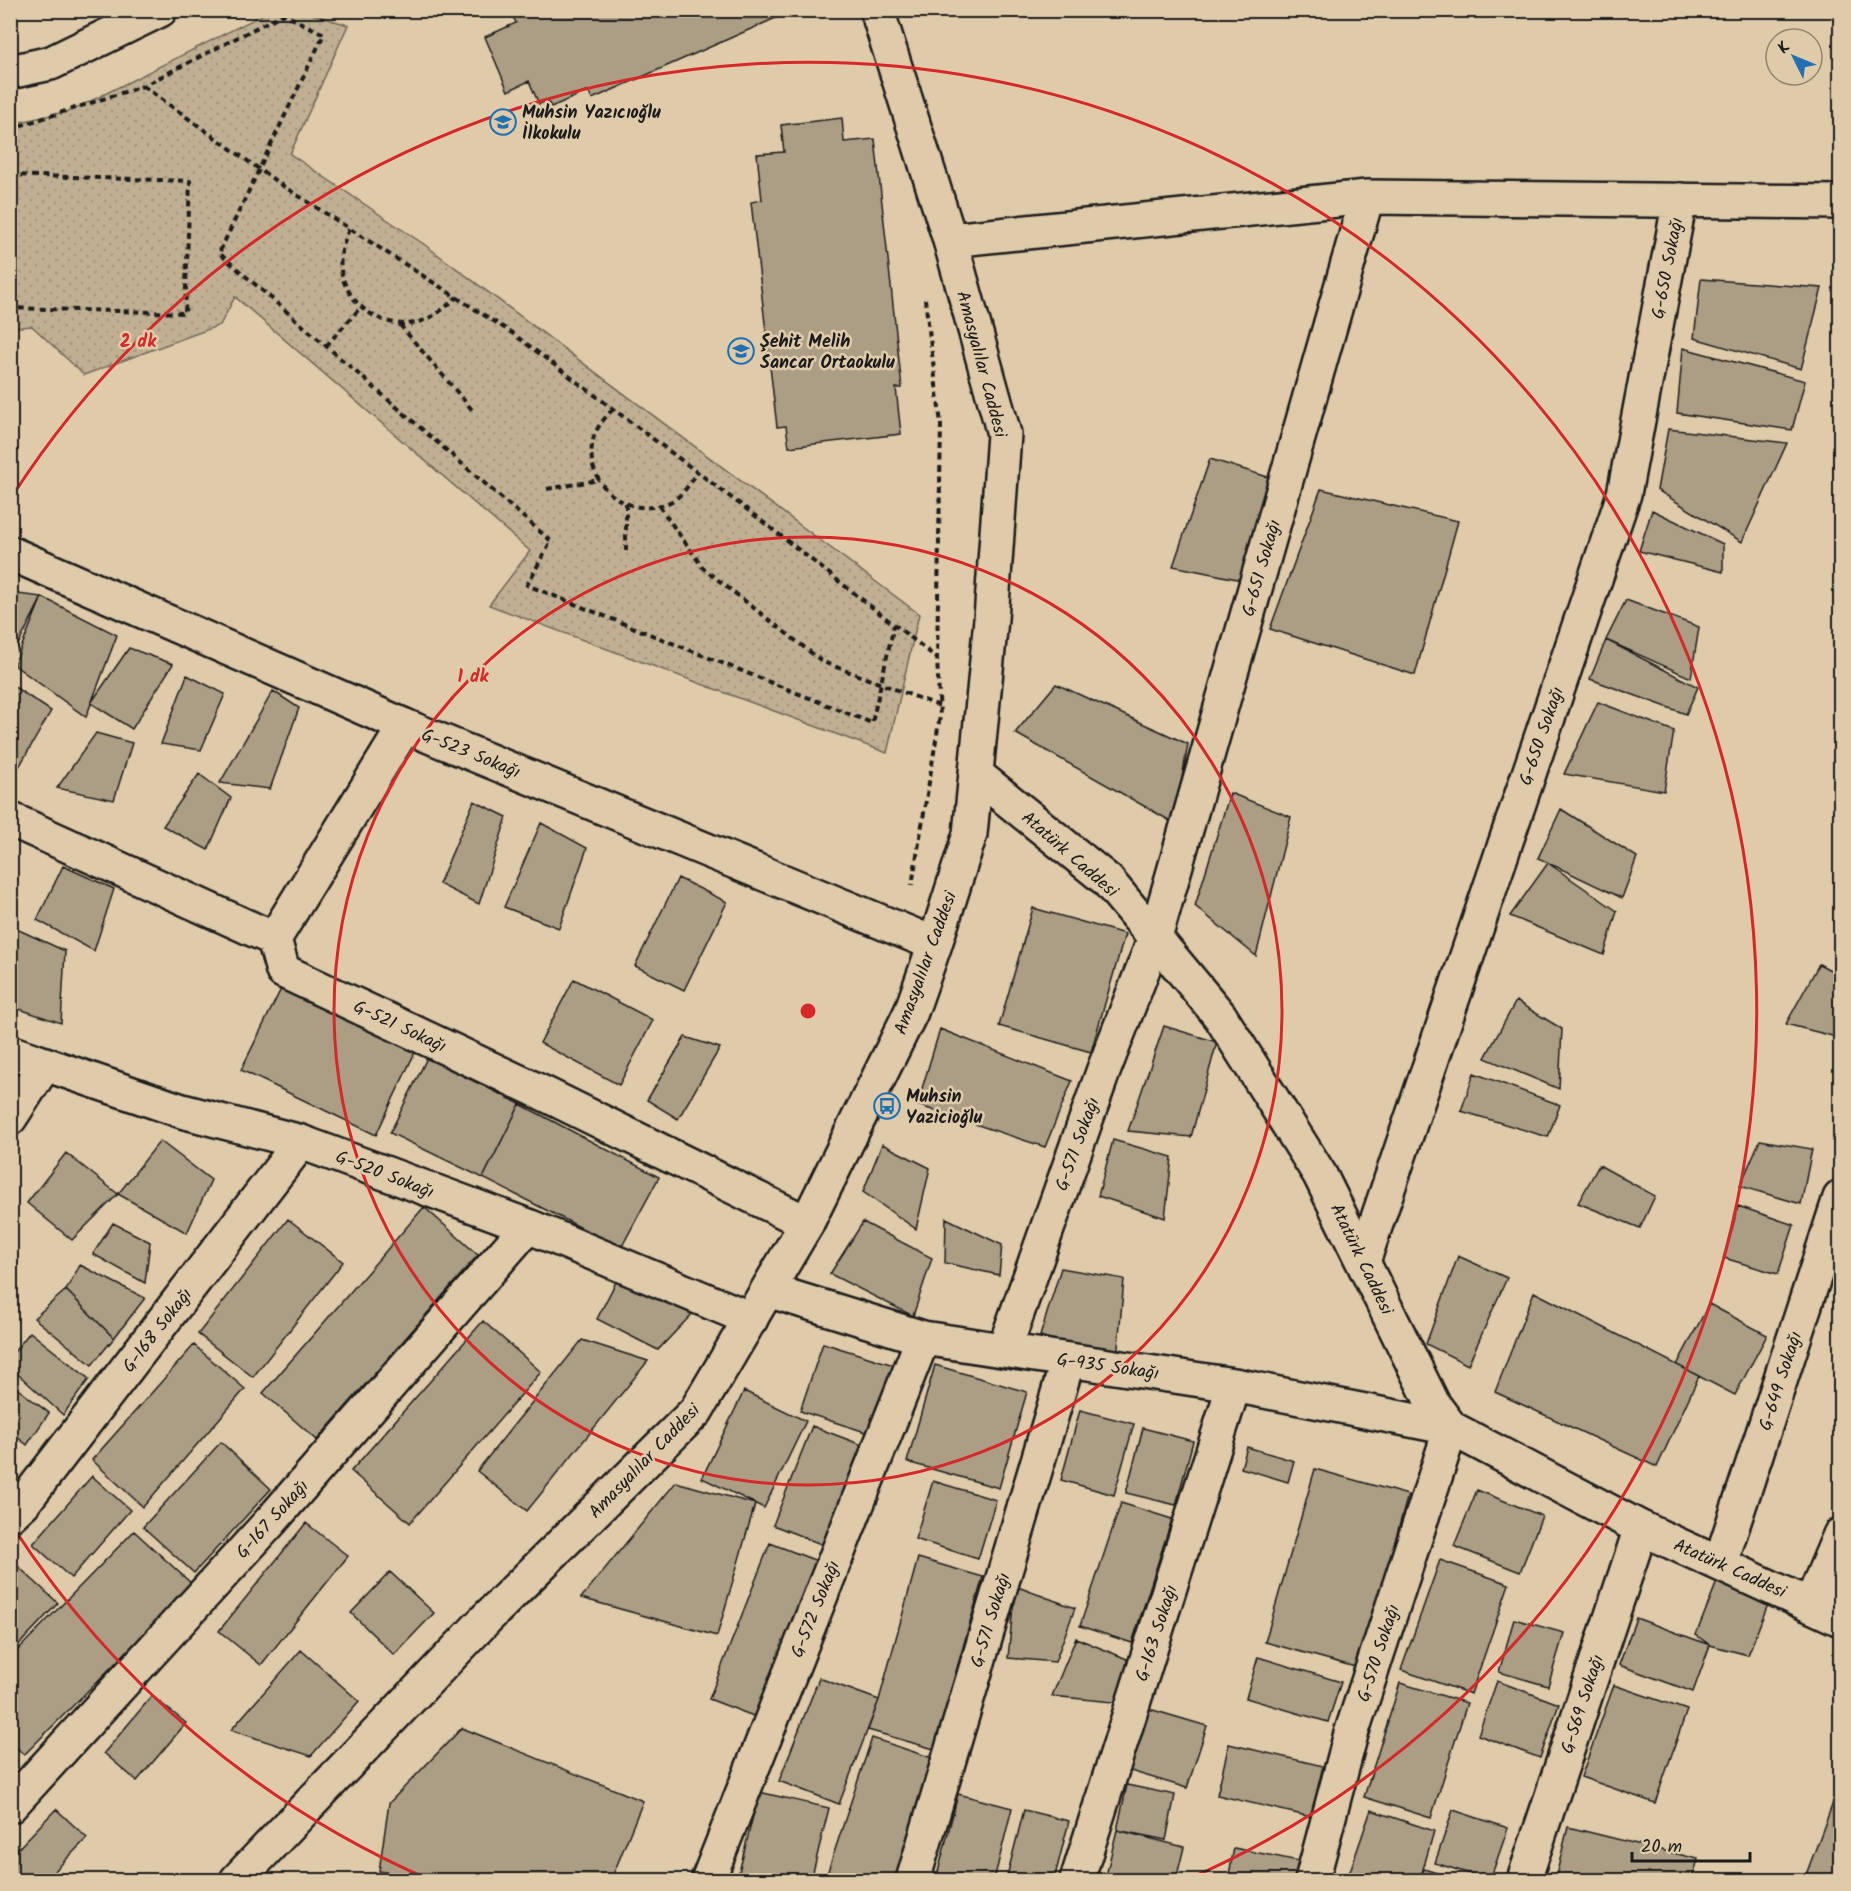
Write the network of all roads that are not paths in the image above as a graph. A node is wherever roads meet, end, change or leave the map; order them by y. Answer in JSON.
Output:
{"nodes":[{"id":1,"x":160,"y":10,"type":"edge"},
{"id":2,"x":877,"y":10,"type":"edge"},
{"id":3,"x":10,"y":72,"type":"edge"},
{"id":4,"x":1367,"y":197,"type":"junction"},
{"id":5,"x":1680,"y":200,"type":"junction"},
{"id":6,"x":1840,"y":202,"type":"edge"},
{"id":7,"x":950,"y":240,"type":"junction"},
{"id":8,"x":10,"y":554,"type":"edge"},
{"id":9,"x":405,"y":726,"type":"junction"},
{"id":10,"x":977,"y":775,"type":"junction"},
{"id":11,"x":10,"y":819,"type":"edge"},
{"id":12,"x":274,"y":939,"type":"junction"},
{"id":13,"x":1155,"y":939,"type":"junction"},
{"id":14,"x":935,"y":944,"type":"junction"},
{"id":15,"x":10,"y":1052,"type":"edge"},
{"id":16,"x":45,"y":1064,"type":"junction"},
{"id":17,"x":10,"y":1118,"type":"edge"},
{"id":18,"x":301,"y":1143,"type":"junction"},
{"id":19,"x":1840,"y":1198,"type":"edge"},
{"id":20,"x":807,"y":1222,"type":"junction"},
{"id":21,"x":528,"y":1226,"type":"junction"},
{"id":22,"x":1363,"y":1262,"type":"junction"},
{"id":23,"x":768,"y":1290,"type":"junction"},
{"id":24,"x":751,"y":1318,"type":"junction"},
{"id":25,"x":923,"y":1338,"type":"junction"},
{"id":26,"x":1004,"y":1350,"type":"junction"},
{"id":27,"x":1068,"y":1360,"type":"junction"},
{"id":28,"x":1234,"y":1385,"type":"junction"},
{"id":29,"x":1451,"y":1428,"type":"junction"},
{"id":30,"x":10,"y":1515,"type":"edge"},
{"id":31,"x":1641,"y":1528,"type":"junction"},
{"id":32,"x":1840,"y":1535,"type":"edge"},
{"id":33,"x":1720,"y":1564,"type":"junction"},
{"id":34,"x":1811,"y":1604,"type":"junction"},
{"id":35,"x":1840,"y":1619,"type":"edge"},
{"id":36,"x":10,"y":1806,"type":"edge"},
{"id":37,"x":237,"y":1881,"type":"edge"},
{"id":38,"x":708,"y":1881,"type":"edge"},
{"id":39,"x":913,"y":1881,"type":"edge"},
{"id":40,"x":1077,"y":1881,"type":"edge"},
{"id":41,"x":1311,"y":1881,"type":"edge"},
{"id":42,"x":1524,"y":1881,"type":"edge"}],
"edges":[{"from":1,"to":3,"type":"street"},
{"from":2,"to":7,"type":"street","name":"Amasyalılar Caddesi"},
{"from":4,"to":5,"type":"street"},
{"from":4,"to":7,"type":"street"},
{"from":4,"to":13,"type":"street","name":"G-651 Sokağı"},
{"from":5,"to":6,"type":"street"},
{"from":5,"to":22,"type":"street","name":"G-650 Sokağı"},
{"from":7,"to":10,"type":"street","name":"Amasyalılar Caddesi"},
{"from":8,"to":9,"type":"street","name":"G-523 Sokağı"},
{"from":9,"to":12,"type":"street"},
{"from":9,"to":14,"type":"street","name":"G-523 Sokağı"},
{"from":10,"to":13,"type":"street","name":"Atatürk Caddesi"},
{"from":10,"to":14,"type":"street","name":"Amasyalılar Caddesi"},
{"from":11,"to":12,"type":"street"},
{"from":12,"to":20,"type":"street","name":"G-521 Sokağı"},
{"from":13,"to":22,"type":"street","name":"Atatürk Caddesi"},
{"from":13,"to":26,"type":"street","name":"G-571 Sokağı"},
{"from":14,"to":20,"type":"street","name":"Amasyalılar Caddesi"},
{"from":15,"to":16,"type":"street","name":"G-520 Sokağı"},
{"from":16,"to":17,"type":"street"},
{"from":16,"to":18,"type":"street","name":"G-520 Sokağı"},
{"from":18,"to":21,"type":"street","name":"G-520 Sokağı"},
{"from":18,"to":30,"type":"street","name":"G-168 Sokağı"},
{"from":19,"to":33,"type":"street","name":"G-649 Sokağı"},
{"from":20,"to":23,"type":"street","name":"Amasyalılar Caddesi"},
{"from":21,"to":24,"type":"street","name":"G-520 Sokağı"},
{"from":21,"to":36,"type":"street","name":"G-167 Sokağı"},
{"from":22,"to":29,"type":"street","name":"Atatürk Caddesi"},
{"from":23,"to":24,"type":"street","name":"Amasyalılar Caddesi"},
{"from":23,"to":25,"type":"street","name":"G-935 Sokağı"},
{"from":24,"to":37,"type":"street","name":"Amasyalılar Caddesi"},
{"from":25,"to":26,"type":"street","name":"G-935 Sokağı"},
{"from":25,"to":38,"type":"street","name":"G-572 Sokağı"},
{"from":26,"to":27,"type":"street","name":"G-935 Sokağı"},
{"from":27,"to":28,"type":"street","name":"G-935 Sokağı"},
{"from":27,"to":39,"type":"street","name":"G-571 Sokağı"},
{"from":28,"to":29,"type":"street","name":"G-935 Sokağı"},
{"from":28,"to":40,"type":"street","name":"G-163 Sokağı"},
{"from":29,"to":31,"type":"street","name":"Atatürk Caddesi"},
{"from":29,"to":41,"type":"street","name":"G-570 Sokağı"},
{"from":31,"to":33,"type":"street","name":"Atatürk Caddesi"},
{"from":31,"to":42,"type":"street","name":"G-569 Sokağı"},
{"from":32,"to":34,"type":"street"},
{"from":33,"to":34,"type":"street","name":"Atatürk Caddesi"},
{"from":34,"to":35,"type":"street","name":"Atatürk Caddesi"}]}
